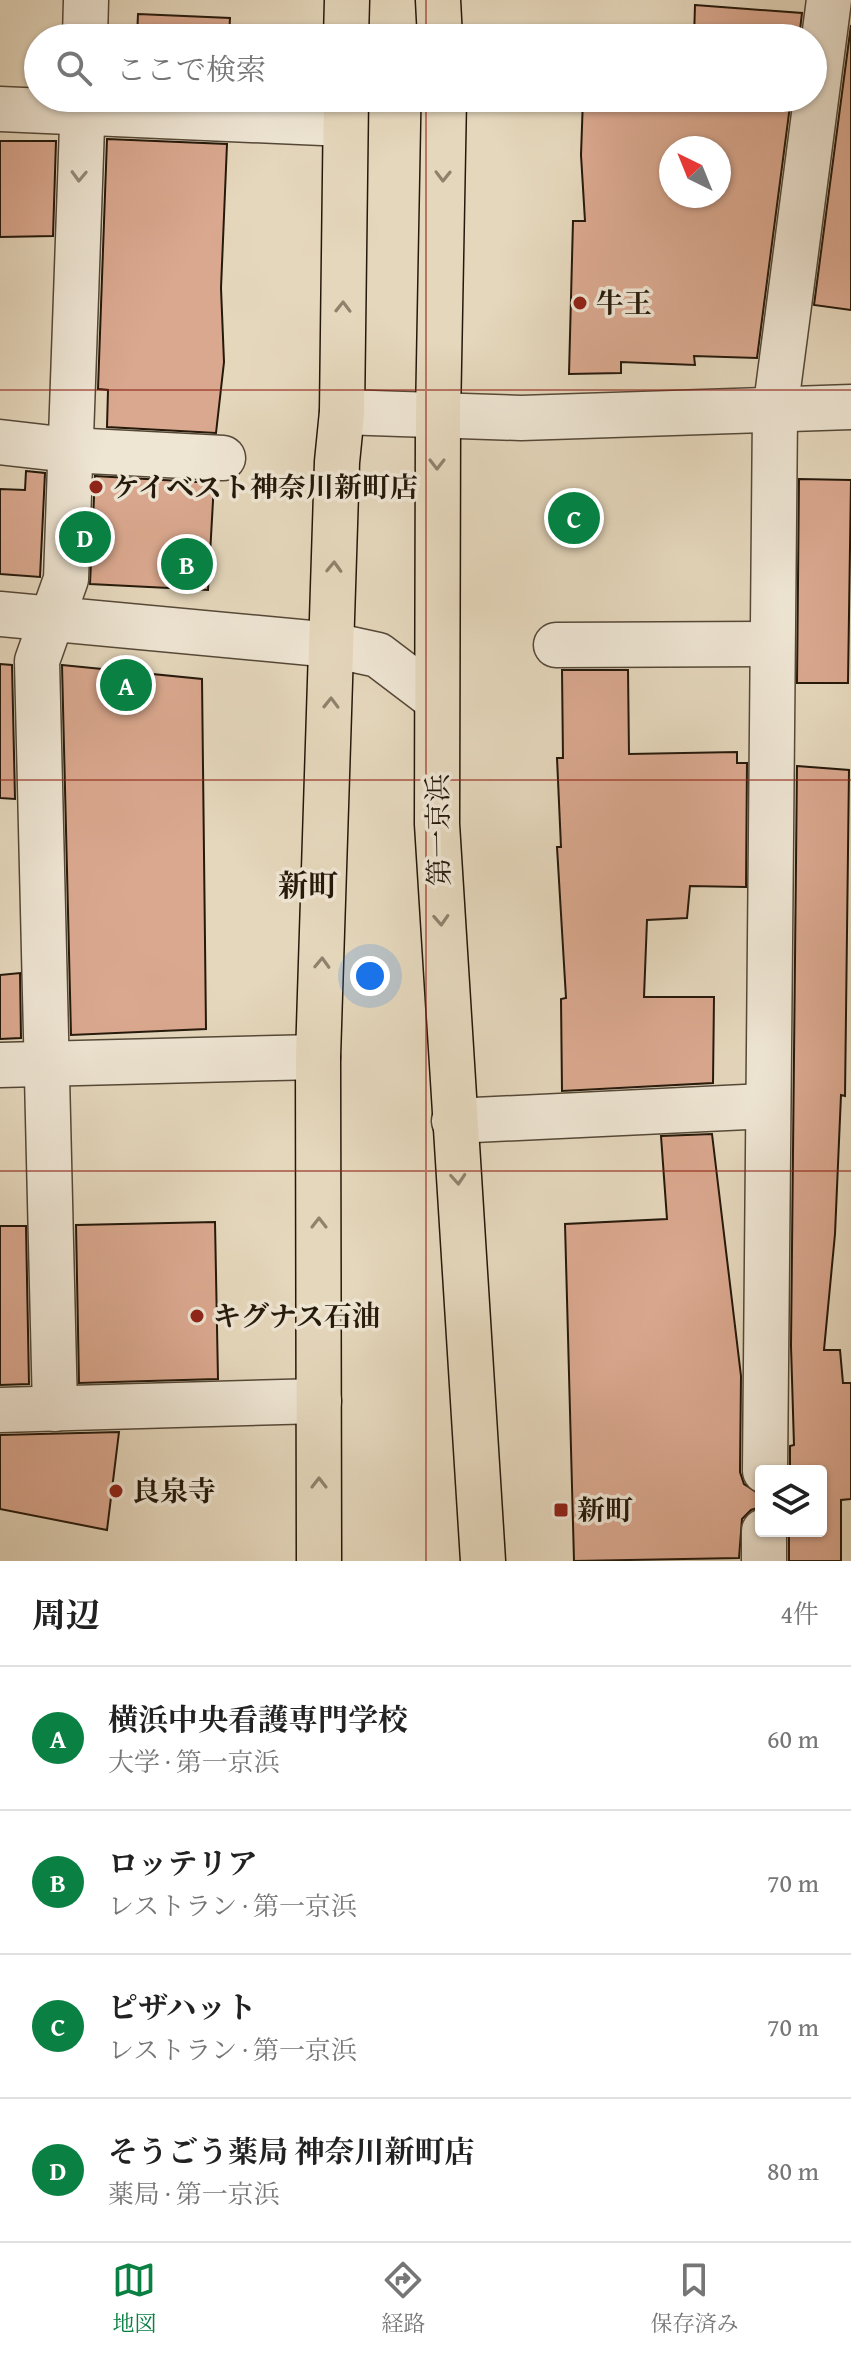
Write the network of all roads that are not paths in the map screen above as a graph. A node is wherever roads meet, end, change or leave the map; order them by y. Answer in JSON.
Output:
{"nodes":[{"id":1,"x":86,"y":0,"type":"edge"},
{"id":2,"x":347,"y":0,"type":"edge"},
{"id":3,"x":438,"y":0,"type":"edge"},
{"id":4,"x":829,"y":0,"type":"edge"},
{"id":5,"x":85,"y":24,"type":"edge"},
{"id":6,"x":346,"y":24,"type":"edge"},
{"id":7,"x":439,"y":24,"type":"edge"},
{"id":8,"x":826,"y":24,"type":"edge"},
{"id":9,"x":24,"y":108,"type":"edge"},
{"id":10,"x":0,"y":109,"type":"edge"},
{"id":11,"x":82,"y":112,"type":"edge"},
{"id":12,"x":345,"y":112,"type":"edge"},
{"id":13,"x":444,"y":112,"type":"edge"},
{"id":14,"x":814,"y":112,"type":"edge"},
{"id":15,"x":851,"y":407,"type":"edge"},
{"id":16,"x":342,"y":412,"type":"junction"},
{"id":17,"x":775,"y":412,"type":"junction"},
{"id":18,"x":438,"y":417,"type":"junction"},
{"id":19,"x":0,"y":442,"type":"edge"},
{"id":20,"x":69,"y":450,"type":"junction"},
{"id":21,"x":223,"y":458,"type":"dead end"},
{"id":22,"x":0,"y":614,"type":"edge"},
{"id":23,"x":51,"y":620,"type":"junction"},
{"id":24,"x":772,"y":644,"type":"junction"},
{"id":25,"x":332,"y":645,"type":"junction"},
{"id":26,"x":556,"y":645,"type":"dead end"},
{"id":27,"x":436,"y":699,"type":"junction"},
{"id":28,"x":318,"y":1057,"type":"junction"},
{"id":29,"x":46,"y":1064,"type":"junction"},
{"id":30,"x":0,"y":1065,"type":"edge"},
{"id":31,"x":767,"y":1106,"type":"junction"},
{"id":32,"x":454,"y":1121,"type":"junction"},
{"id":33,"x":319,"y":1401,"type":"junction"},
{"id":34,"x":55,"y":1409,"type":"junction"},
{"id":35,"x":0,"y":1410,"type":"edge"},
{"id":36,"x":765,"y":1465,"type":"edge"},
{"id":37,"x":764,"y":1537,"type":"edge"},
{"id":38,"x":319,"y":1561,"type":"edge"},
{"id":39,"x":483,"y":1561,"type":"edge"},
{"id":40,"x":764,"y":1561,"type":"edge"}],
"edges":[{"from":1,"to":5,"type":"street"},
{"from":2,"to":6,"type":"highway"},
{"from":3,"to":7,"type":"highway"},
{"from":4,"to":8,"type":"street"},
{"from":9,"to":10,"type":"street"},
{"from":11,"to":20,"type":"street","one_way":true},
{"from":16,"to":12,"type":"highway","one_way":true},
{"from":13,"to":18,"type":"highway","name":"第一京浜","one_way":true},
{"from":14,"to":17,"type":"street"},
{"from":15,"to":17,"type":"street"},
{"from":16,"to":18,"type":"street"},
{"from":25,"to":16,"type":"highway","one_way":true},
{"from":17,"to":18,"type":"street"},
{"from":17,"to":24,"type":"street"},
{"from":18,"to":27,"type":"highway","name":"第一京浜","one_way":true},
{"from":19,"to":20,"type":"street"},
{"from":20,"to":21,"type":"street"},
{"from":20,"to":23,"type":"street"},
{"from":22,"to":23,"type":"street"},
{"from":23,"to":25,"type":"street"},
{"from":23,"to":29,"type":"street"},
{"from":24,"to":26,"type":"street"},
{"from":24,"to":31,"type":"street"},
{"from":25,"to":27,"type":"street"},
{"from":28,"to":25,"type":"highway","one_way":true},
{"from":27,"to":32,"type":"highway","name":"第一京浜","one_way":true},
{"from":28,"to":29,"type":"street"},
{"from":33,"to":28,"type":"highway","one_way":true},
{"from":29,"to":30,"type":"street"},
{"from":29,"to":34,"type":"street"},
{"from":31,"to":32,"type":"street"},
{"from":31,"to":36,"type":"street"},
{"from":32,"to":39,"type":"highway","name":"第一京浜","one_way":true},
{"from":33,"to":34,"type":"street"},
{"from":38,"to":33,"type":"highway","one_way":true},
{"from":34,"to":35,"type":"street"},
{"from":37,"to":40,"type":"street"}]}
